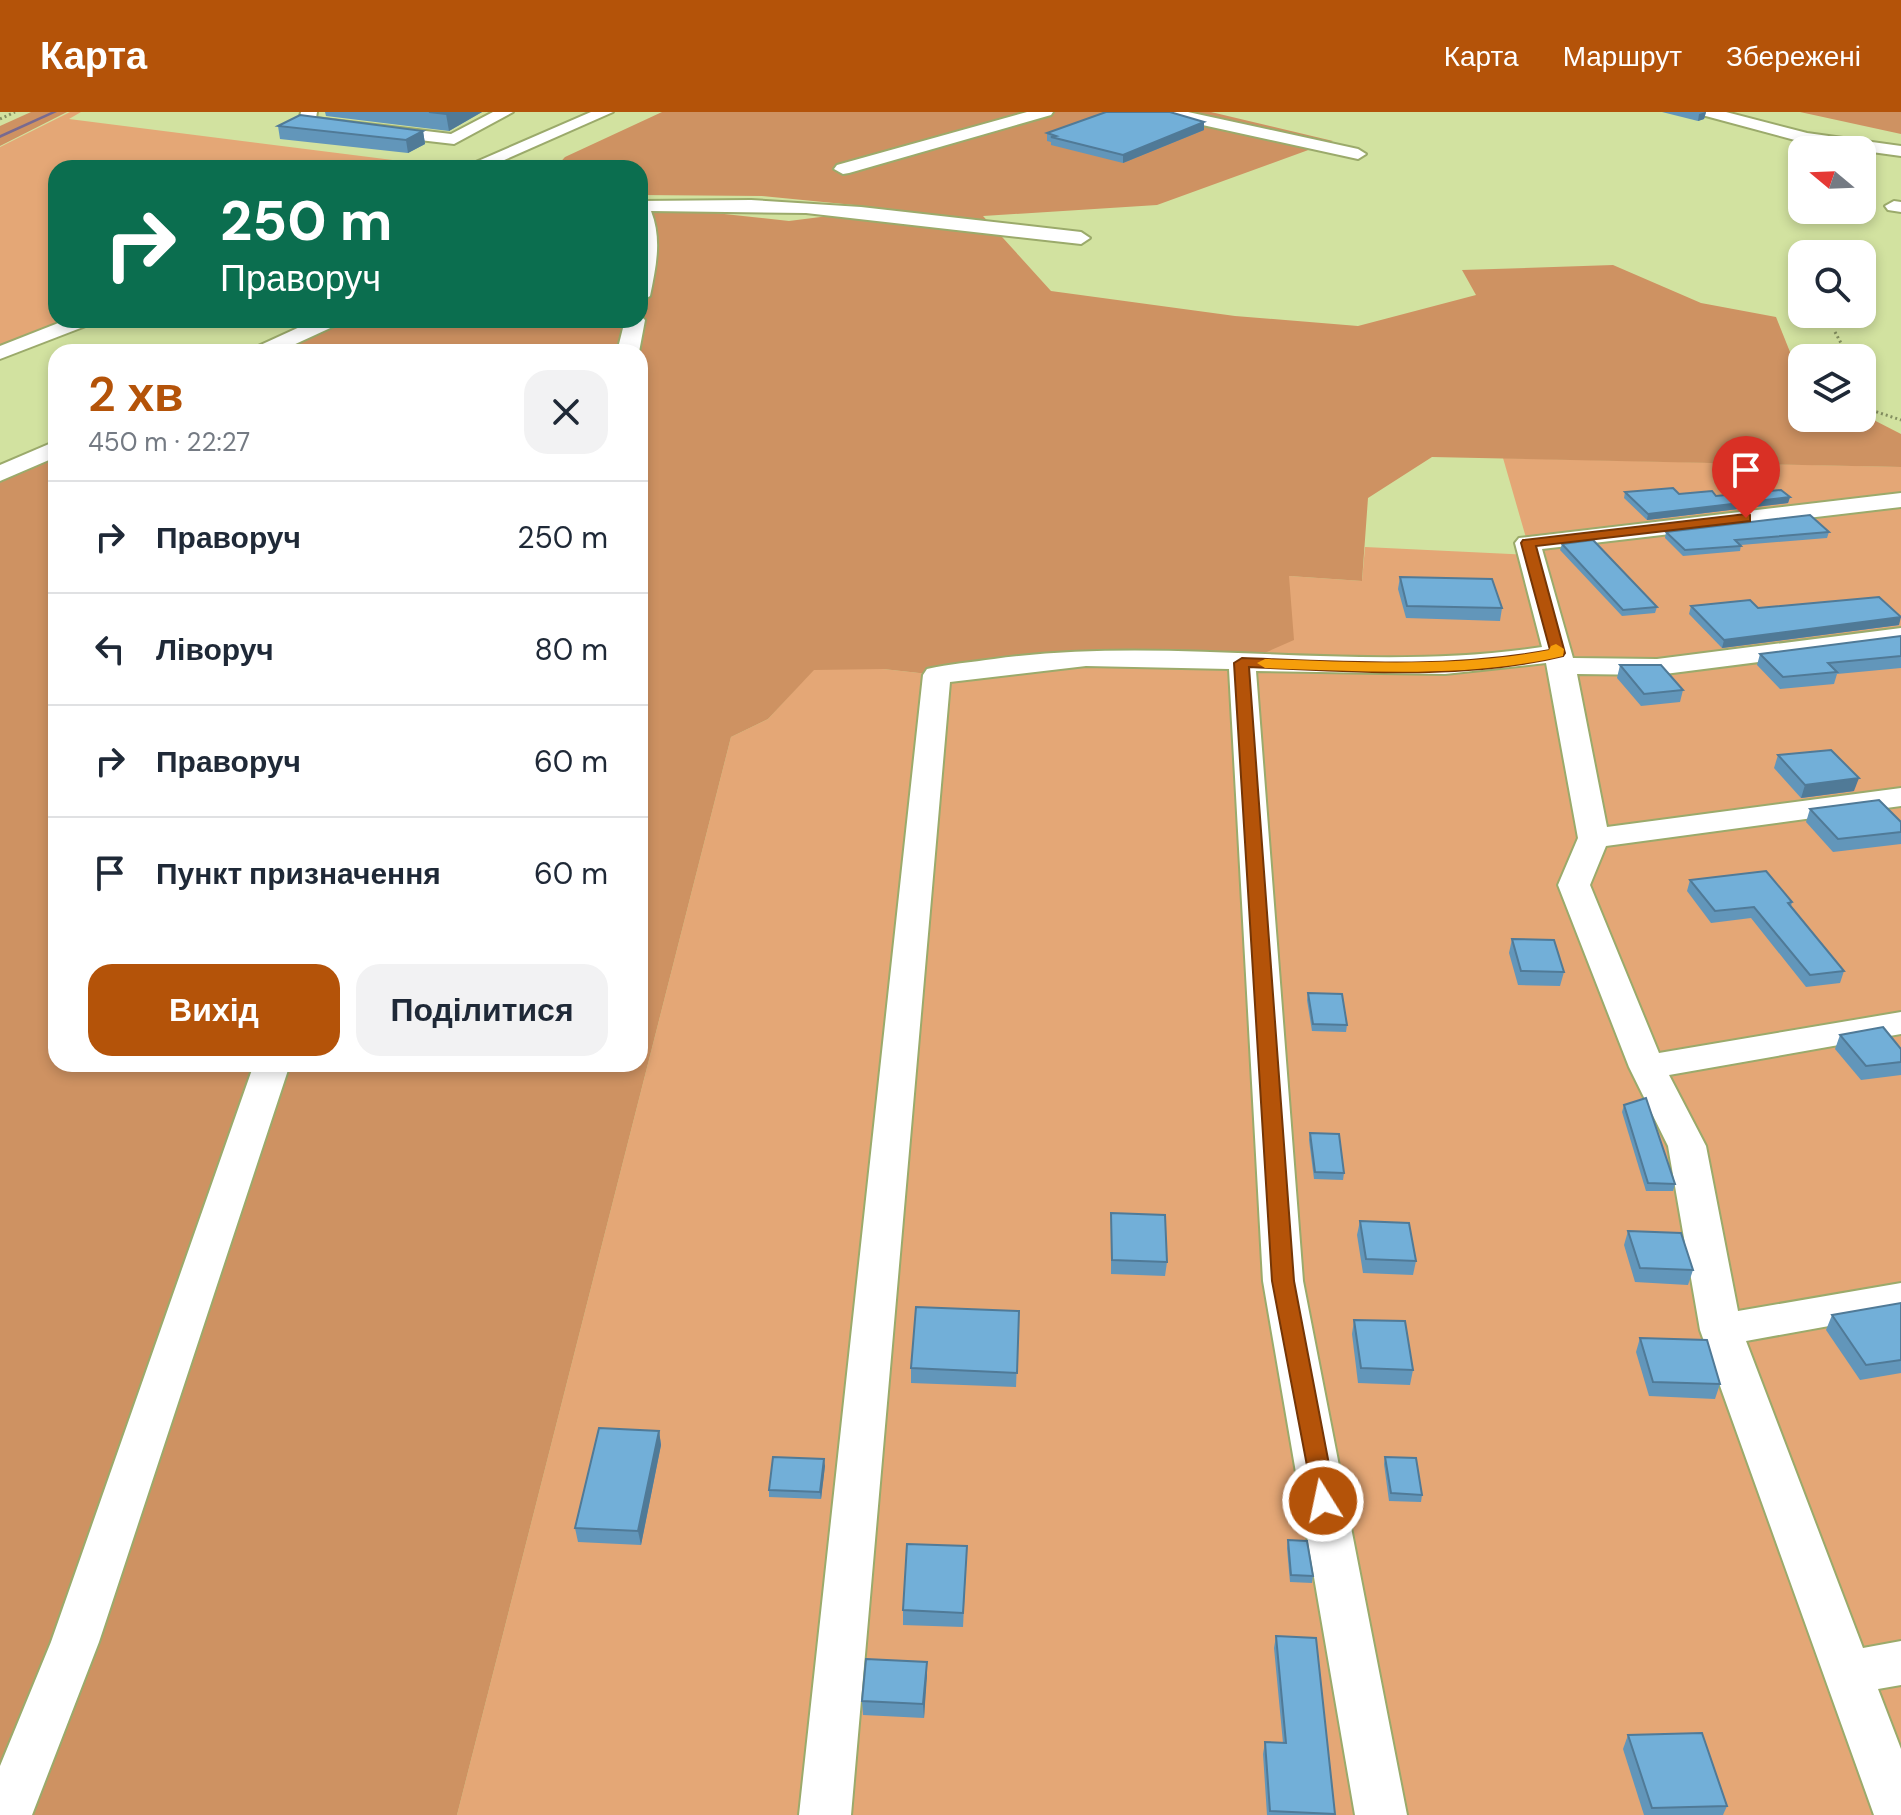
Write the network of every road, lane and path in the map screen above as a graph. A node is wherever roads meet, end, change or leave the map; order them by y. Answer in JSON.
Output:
{"nodes":[{"id":1,"x":15,"y":112,"type":"edge"},
{"id":2,"x":309,"y":112,"type":"edge"},
{"id":3,"x":505,"y":112,"type":"edge"},
{"id":4,"x":605,"y":112,"type":"edge"},
{"id":5,"x":1045,"y":112,"type":"edge"},
{"id":6,"x":1166,"y":112,"type":"edge"},
{"id":7,"x":1708,"y":112,"type":"edge"},
{"id":8,"x":0,"y":119,"type":"edge"},
{"id":9,"x":454,"y":139,"type":"junction"},
{"id":10,"x":1901,"y":151,"type":"edge"},
{"id":11,"x":1358,"y":154,"type":"dead end"},
{"id":12,"x":450,"y":160,"type":"edge"},
{"id":13,"x":491,"y":160,"type":"edge"},
{"id":14,"x":843,"y":169,"type":"dead end"},
{"id":15,"x":648,"y":206,"type":"edge"},
{"id":16,"x":648,"y":232,"type":"edge"},
{"id":17,"x":1081,"y":238,"type":"dead end"},
{"id":18,"x":648,"y":260,"type":"edge"},
{"id":19,"x":64,"y":328,"type":"edge"},
{"id":20,"x":314,"y":328,"type":"edge"},
{"id":21,"x":1835,"y":332,"type":"dead end"},
{"id":22,"x":279,"y":344,"type":"edge"},
{"id":23,"x":1841,"y":344,"type":"edge"},
{"id":24,"x":0,"y":353,"type":"edge"},
{"id":25,"x":1876,"y":412,"type":"edge"},
{"id":26,"x":1901,"y":420,"type":"edge"},
{"id":27,"x":48,"y":452,"type":"edge"},
{"id":28,"x":0,"y":474,"type":"edge"},
{"id":29,"x":1901,"y":500,"type":"edge"},
{"id":30,"x":1901,"y":636,"type":"edge"},
{"id":31,"x":1559,"y":659,"type":"junction"},
{"id":32,"x":1242,"y":663,"type":"junction"},
{"id":33,"x":1901,"y":797,"type":"edge"},
{"id":34,"x":1594,"y":838,"type":"junction"},
{"id":35,"x":1901,"y":1023,"type":"edge"},
{"id":36,"x":1647,"y":1067,"type":"junction"},
{"id":37,"x":269,"y":1072,"type":"edge"},
{"id":38,"x":1901,"y":1298,"type":"edge"},
{"id":39,"x":1721,"y":1330,"type":"junction"},
{"id":40,"x":1901,"y":1663,"type":"edge"},
{"id":41,"x":1846,"y":1673,"type":"junction"},
{"id":42,"x":6,"y":1815,"type":"edge"},
{"id":43,"x":825,"y":1815,"type":"edge"},
{"id":44,"x":1381,"y":1815,"type":"edge"},
{"id":45,"x":1900,"y":1815,"type":"edge"}],
"edges":[{"from":1,"to":8,"type":"path"},
{"from":2,"to":9,"type":"street"},
{"from":3,"to":9,"type":"street"},
{"from":4,"to":13,"type":"street"},
{"from":5,"to":14,"type":"street"},
{"from":6,"to":11,"type":"street"},
{"from":7,"to":10,"type":"street"},
{"from":9,"to":12,"type":"street"},
{"from":15,"to":17,"type":"street"},
{"from":16,"to":18,"type":"street"},
{"from":19,"to":24,"type":"street"},
{"from":20,"to":22,"type":"street"},
{"from":21,"to":23,"type":"path"},
{"from":25,"to":26,"type":"path"},
{"from":27,"to":28,"type":"street"},
{"from":29,"to":31,"type":"street"},
{"from":30,"to":31,"type":"street"},
{"from":31,"to":32,"type":"street"},
{"from":31,"to":34,"type":"street"},
{"from":32,"to":43,"type":"street"},
{"from":32,"to":44,"type":"street"},
{"from":33,"to":34,"type":"street"},
{"from":34,"to":36,"type":"street"},
{"from":35,"to":36,"type":"street"},
{"from":36,"to":39,"type":"street"},
{"from":37,"to":42,"type":"street"},
{"from":38,"to":39,"type":"street"},
{"from":39,"to":41,"type":"street"},
{"from":40,"to":41,"type":"street"},
{"from":41,"to":45,"type":"street"}]}
